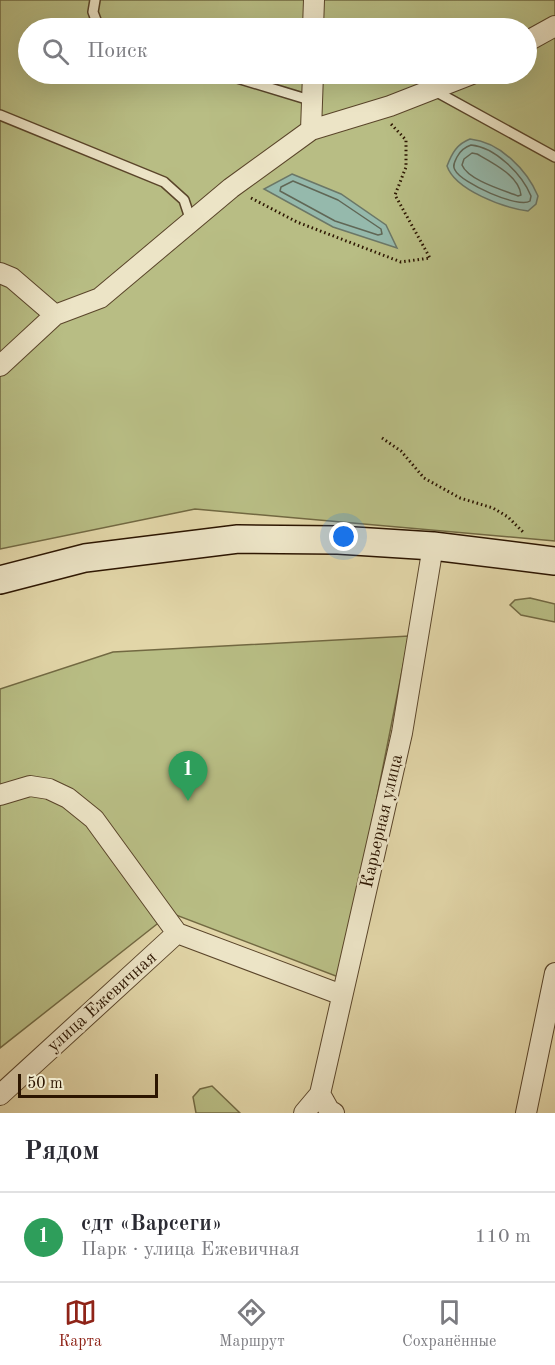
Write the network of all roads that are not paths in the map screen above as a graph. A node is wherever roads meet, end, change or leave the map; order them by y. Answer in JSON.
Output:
{"nodes":[{"id":1,"x":94,"y":0,"type":"edge"},
{"id":2,"x":314,"y":0,"type":"edge"},
{"id":3,"x":95,"y":18,"type":"edge"},
{"id":4,"x":314,"y":18,"type":"edge"},
{"id":5,"x":555,"y":26,"type":"edge"},
{"id":6,"x":537,"y":36,"type":"edge"},
{"id":7,"x":257,"y":84,"type":"edge"},
{"id":8,"x":313,"y":84,"type":"edge"},
{"id":9,"x":448,"y":84,"type":"edge"},
{"id":10,"x":433,"y":90,"type":"junction"},
{"id":11,"x":313,"y":101,"type":"junction"},
{"id":12,"x":0,"y":115,"type":"edge"},
{"id":13,"x":311,"y":130,"type":"junction"},
{"id":14,"x":555,"y":157,"type":"edge"},
{"id":15,"x":191,"y":221,"type":"junction"},
{"id":16,"x":0,"y":273,"type":"edge"},
{"id":17,"x":55,"y":315,"type":"junction"},
{"id":18,"x":0,"y":366,"type":"edge"},
{"id":19,"x":433,"y":546,"type":"junction"},
{"id":20,"x":553,"y":561,"type":"edge"},
{"id":21,"x":0,"y":580,"type":"edge"},
{"id":22,"x":0,"y":795,"type":"edge"},
{"id":23,"x":177,"y":933,"type":"junction"},
{"id":24,"x":555,"y":973,"type":"edge"},
{"id":25,"x":342,"y":995,"type":"junction"},
{"id":26,"x":320,"y":1094,"type":"junction"},
{"id":27,"x":0,"y":1095,"type":"edge"},
{"id":28,"x":304,"y":1113,"type":"edge"},
{"id":29,"x":334,"y":1113,"type":"edge"},
{"id":30,"x":526,"y":1113,"type":"edge"}],
"edges":[{"from":1,"to":3,"type":"lane"},
{"from":2,"to":4,"type":"street"},
{"from":5,"to":6,"type":"street"},
{"from":7,"to":11,"type":"lane"},
{"from":8,"to":11,"type":"street"},
{"from":9,"to":10,"type":"street"},
{"from":10,"to":13,"type":"street"},
{"from":10,"to":14,"type":"lane"},
{"from":11,"to":13,"type":"street"},
{"from":12,"to":15,"type":"lane"},
{"from":13,"to":15,"type":"street"},
{"from":15,"to":17,"type":"street"},
{"from":16,"to":17,"type":"street"},
{"from":17,"to":18,"type":"street"},
{"from":19,"to":20,"type":"main road"},
{"from":19,"to":21,"type":"main road"},
{"from":19,"to":25,"type":"street","name":"Карьерная улица"},
{"from":22,"to":23,"type":"street"},
{"from":23,"to":25,"type":"street"},
{"from":23,"to":27,"type":"street","name":"улица Ежевичная"},
{"from":24,"to":30,"type":"street"},
{"from":25,"to":26,"type":"street","name":"Карьерная улица"},
{"from":26,"to":28,"type":"street"},
{"from":26,"to":29,"type":"street"}]}
